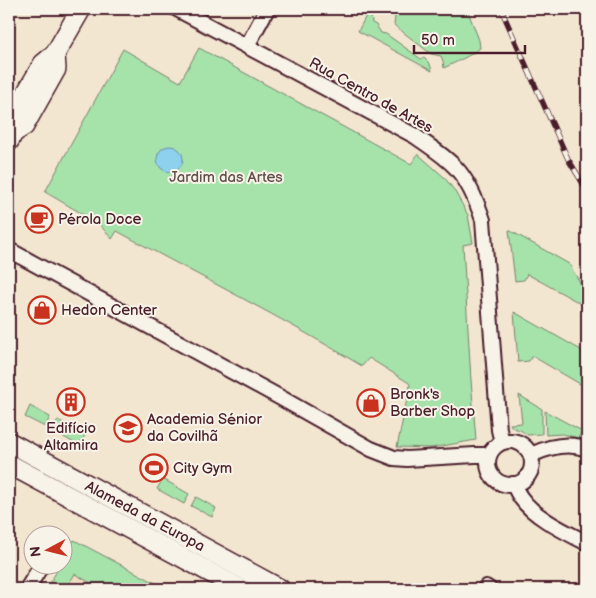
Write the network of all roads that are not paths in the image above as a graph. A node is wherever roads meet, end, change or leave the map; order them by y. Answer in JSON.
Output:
{"nodes":[{"id":1,"x":81,"y":9,"type":"edge"},
{"id":2,"x":177,"y":9,"type":"edge"},
{"id":3,"x":267,"y":9,"type":"edge"},
{"id":4,"x":247,"y":46,"type":"junction"},
{"id":5,"x":11,"y":137,"type":"edge"},
{"id":6,"x":9,"y":250,"type":"edge"},
{"id":7,"x":9,"y":442,"type":"edge"},
{"id":8,"x":502,"y":442,"type":"junction"},
{"id":9,"x":587,"y":449,"type":"edge"},
{"id":10,"x":489,"y":455,"type":"junction"},
{"id":11,"x":531,"y":455,"type":"junction"},
{"id":12,"x":9,"y":464,"type":"edge"},
{"id":13,"x":513,"y":484,"type":"junction"},
{"id":14,"x":587,"y":543,"type":"edge"},
{"id":15,"x":35,"y":576,"type":"edge"},
{"id":16,"x":27,"y":589,"type":"edge"},
{"id":17,"x":241,"y":589,"type":"edge"},
{"id":18,"x":280,"y":589,"type":"edge"}],
"edges":[{"from":1,"to":5,"type":"main road"},
{"from":2,"to":4,"type":"street","name":"Rua Centro de Artes"},
{"from":3,"to":4,"type":"street"},
{"from":4,"to":8,"type":"street","name":"Rua Centro de Artes"},
{"from":6,"to":10,"type":"street"},
{"from":7,"to":18,"type":"main road","name":"Alameda da Europa"},
{"from":8,"to":10,"type":"street"},
{"from":8,"to":11,"type":"street"},
{"from":9,"to":11,"type":"street"},
{"from":10,"to":13,"type":"street"},
{"from":11,"to":13,"type":"street"},
{"from":12,"to":17,"type":"main road","name":"Alameda da Europa"},
{"from":13,"to":14,"type":"street"},
{"from":15,"to":16,"type":"street"}]}
